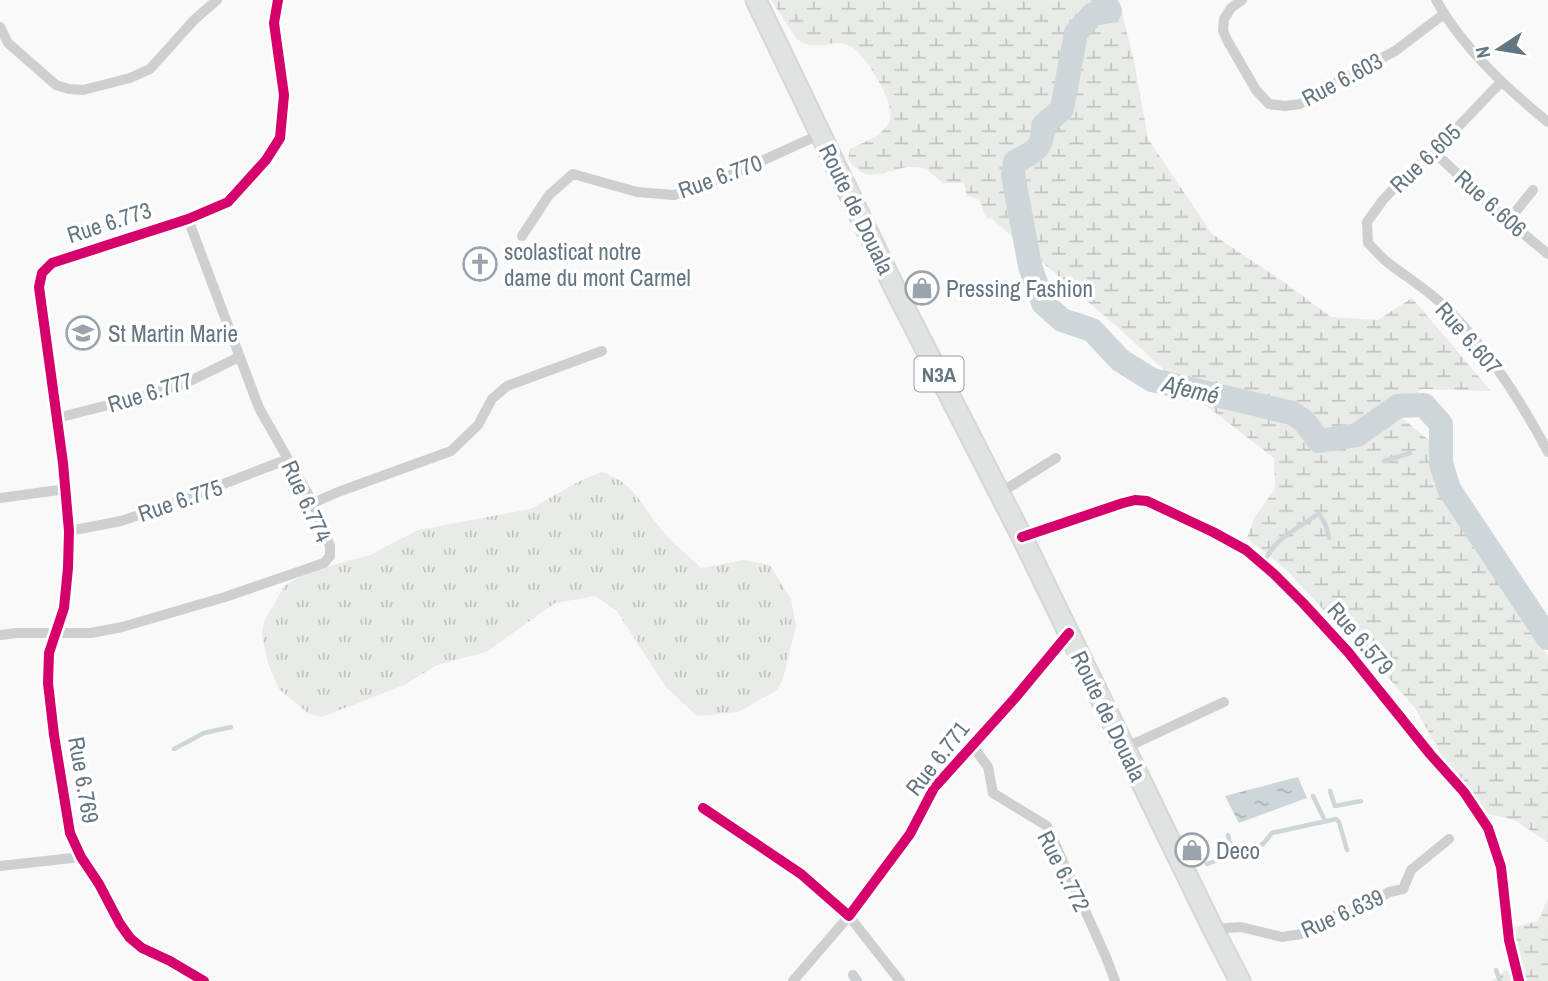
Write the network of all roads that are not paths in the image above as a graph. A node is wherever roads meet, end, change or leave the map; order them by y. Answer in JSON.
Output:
{"nodes":[{"id":1,"x":217,"y":0,"type":"edge"},
{"id":2,"x":278,"y":0,"type":"edge"},
{"id":3,"x":755,"y":0,"type":"edge"},
{"id":4,"x":1242,"y":0,"type":"edge"},
{"id":5,"x":1436,"y":0,"type":"edge"},
{"id":6,"x":1444,"y":14,"type":"junction"},
{"id":7,"x":0,"y":27,"type":"edge"},
{"id":8,"x":1501,"y":82,"type":"junction"},
{"id":9,"x":1548,"y":122,"type":"edge"},
{"id":10,"x":821,"y":135,"type":"junction"},
{"id":11,"x":1434,"y":152,"type":"junction"},
{"id":12,"x":1533,"y":190,"type":"dead end"},
{"id":13,"x":188,"y":219,"type":"junction"},
{"id":14,"x":1508,"y":221,"type":"junction"},
{"id":15,"x":522,"y":236,"type":"dead end"},
{"id":16,"x":1368,"y":243,"type":"joint"},
{"id":17,"x":1548,"y":254,"type":"edge"},
{"id":18,"x":602,"y":351,"type":"dead end"},
{"id":19,"x":239,"y":357,"type":"junction"},
{"id":20,"x":57,"y":418,"type":"junction"},
{"id":21,"x":1548,"y":452,"type":"edge"},
{"id":22,"x":1056,"y":458,"type":"dead end"},
{"id":23,"x":288,"y":459,"type":"junction"},
{"id":24,"x":66,"y":489,"type":"junction"},
{"id":25,"x":1000,"y":493,"type":"junction"},
{"id":26,"x":0,"y":498,"type":"edge"},
{"id":27,"x":313,"y":503,"type":"junction"},
{"id":28,"x":69,"y":531,"type":"junction"},
{"id":29,"x":1022,"y":537,"type":"junction"},
{"id":30,"x":56,"y":633,"type":"junction"},
{"id":31,"x":1069,"y":634,"type":"junction"},
{"id":32,"x":0,"y":635,"type":"edge"},
{"id":33,"x":1224,"y":702,"type":"dead end"},
{"id":34,"x":972,"y":745,"type":"junction"},
{"id":35,"x":1125,"y":748,"type":"junction"},
{"id":36,"x":703,"y":808,"type":"dead end"},
{"id":37,"x":1449,"y":839,"type":"dead end"},
{"id":38,"x":81,"y":857,"type":"junction"},
{"id":39,"x":0,"y":866,"type":"edge"},
{"id":40,"x":849,"y":916,"type":"junction"},
{"id":41,"x":1213,"y":929,"type":"junction"},
{"id":42,"x":204,"y":981,"type":"edge"},
{"id":43,"x":793,"y":981,"type":"edge"},
{"id":44,"x":900,"y":981,"type":"edge"},
{"id":45,"x":1115,"y":981,"type":"edge"},
{"id":46,"x":1240,"y":981,"type":"edge"},
{"id":47,"x":1519,"y":981,"type":"edge"}],
"edges":[{"from":1,"to":7,"type":"street"},
{"from":2,"to":13,"type":"street","name":"Rue 6.773"},
{"from":3,"to":10,"type":"highway","name":"Route de Douala","number":"N3A"},
{"from":4,"to":6,"type":"street","name":"Rue 6.603"},
{"from":5,"to":6,"type":"street"},
{"from":6,"to":8,"type":"street"},
{"from":8,"to":9,"type":"street"},
{"from":8,"to":11,"type":"street","name":"Rue 6.605"},
{"from":10,"to":15,"type":"street","name":"Rue 6.770"},
{"from":10,"to":25,"type":"highway","name":"Route de Douala","number":"N3A"},
{"from":11,"to":14,"type":"street","name":"Rue 6.606"},
{"from":11,"to":16,"type":"street","name":"Rue 6.605"},
{"from":12,"to":14,"type":"street"},
{"from":13,"to":19,"type":"street","name":"Rue 6.774"},
{"from":13,"to":20,"type":"street","name":"Rue 6.773"},
{"from":14,"to":17,"type":"street","name":"Rue 6.606"},
{"from":16,"to":21,"type":"street","name":"Rue 6.607"},
{"from":18,"to":27,"type":"street"},
{"from":19,"to":20,"type":"street","name":"Rue 6.777"},
{"from":19,"to":23,"type":"street","name":"Rue 6.774"},
{"from":20,"to":24,"type":"street","name":"Rue 6.773"},
{"from":22,"to":25,"type":"street"},
{"from":23,"to":27,"type":"street","name":"Rue 6.774"},
{"from":23,"to":28,"type":"street","name":"Rue 6.775"},
{"from":24,"to":26,"type":"street"},
{"from":24,"to":28,"type":"street","name":"Rue 6.773"},
{"from":25,"to":29,"type":"highway","name":"Route de Douala","number":"N3A"},
{"from":27,"to":30,"type":"street","name":"Rue 6.774"},
{"from":28,"to":30,"type":"street","name":"Rue 6.769"},
{"from":29,"to":31,"type":"highway","name":"Route de Douala","number":"N3A"},
{"from":29,"to":47,"type":"street","name":"Rue 6.579"},
{"from":30,"to":32,"type":"street"},
{"from":30,"to":38,"type":"street","name":"Rue 6.769"},
{"from":31,"to":34,"type":"street","name":"Rue 6.771"},
{"from":31,"to":35,"type":"highway","name":"Route de Douala","number":"N3A"},
{"from":33,"to":35,"type":"street"},
{"from":34,"to":40,"type":"street","name":"Rue 6.771"},
{"from":34,"to":45,"type":"street","name":"Rue 6.772"},
{"from":35,"to":41,"type":"highway","name":"Route de Douala","number":"N3A"},
{"from":36,"to":40,"type":"street"},
{"from":37,"to":41,"type":"street","name":"Rue 6.639"},
{"from":38,"to":39,"type":"street"},
{"from":38,"to":42,"type":"street","name":"Rue 6.769"},
{"from":40,"to":43,"type":"street"},
{"from":40,"to":44,"type":"street"},
{"from":41,"to":46,"type":"highway","name":"Route de Douala","number":"N3A"}]}
